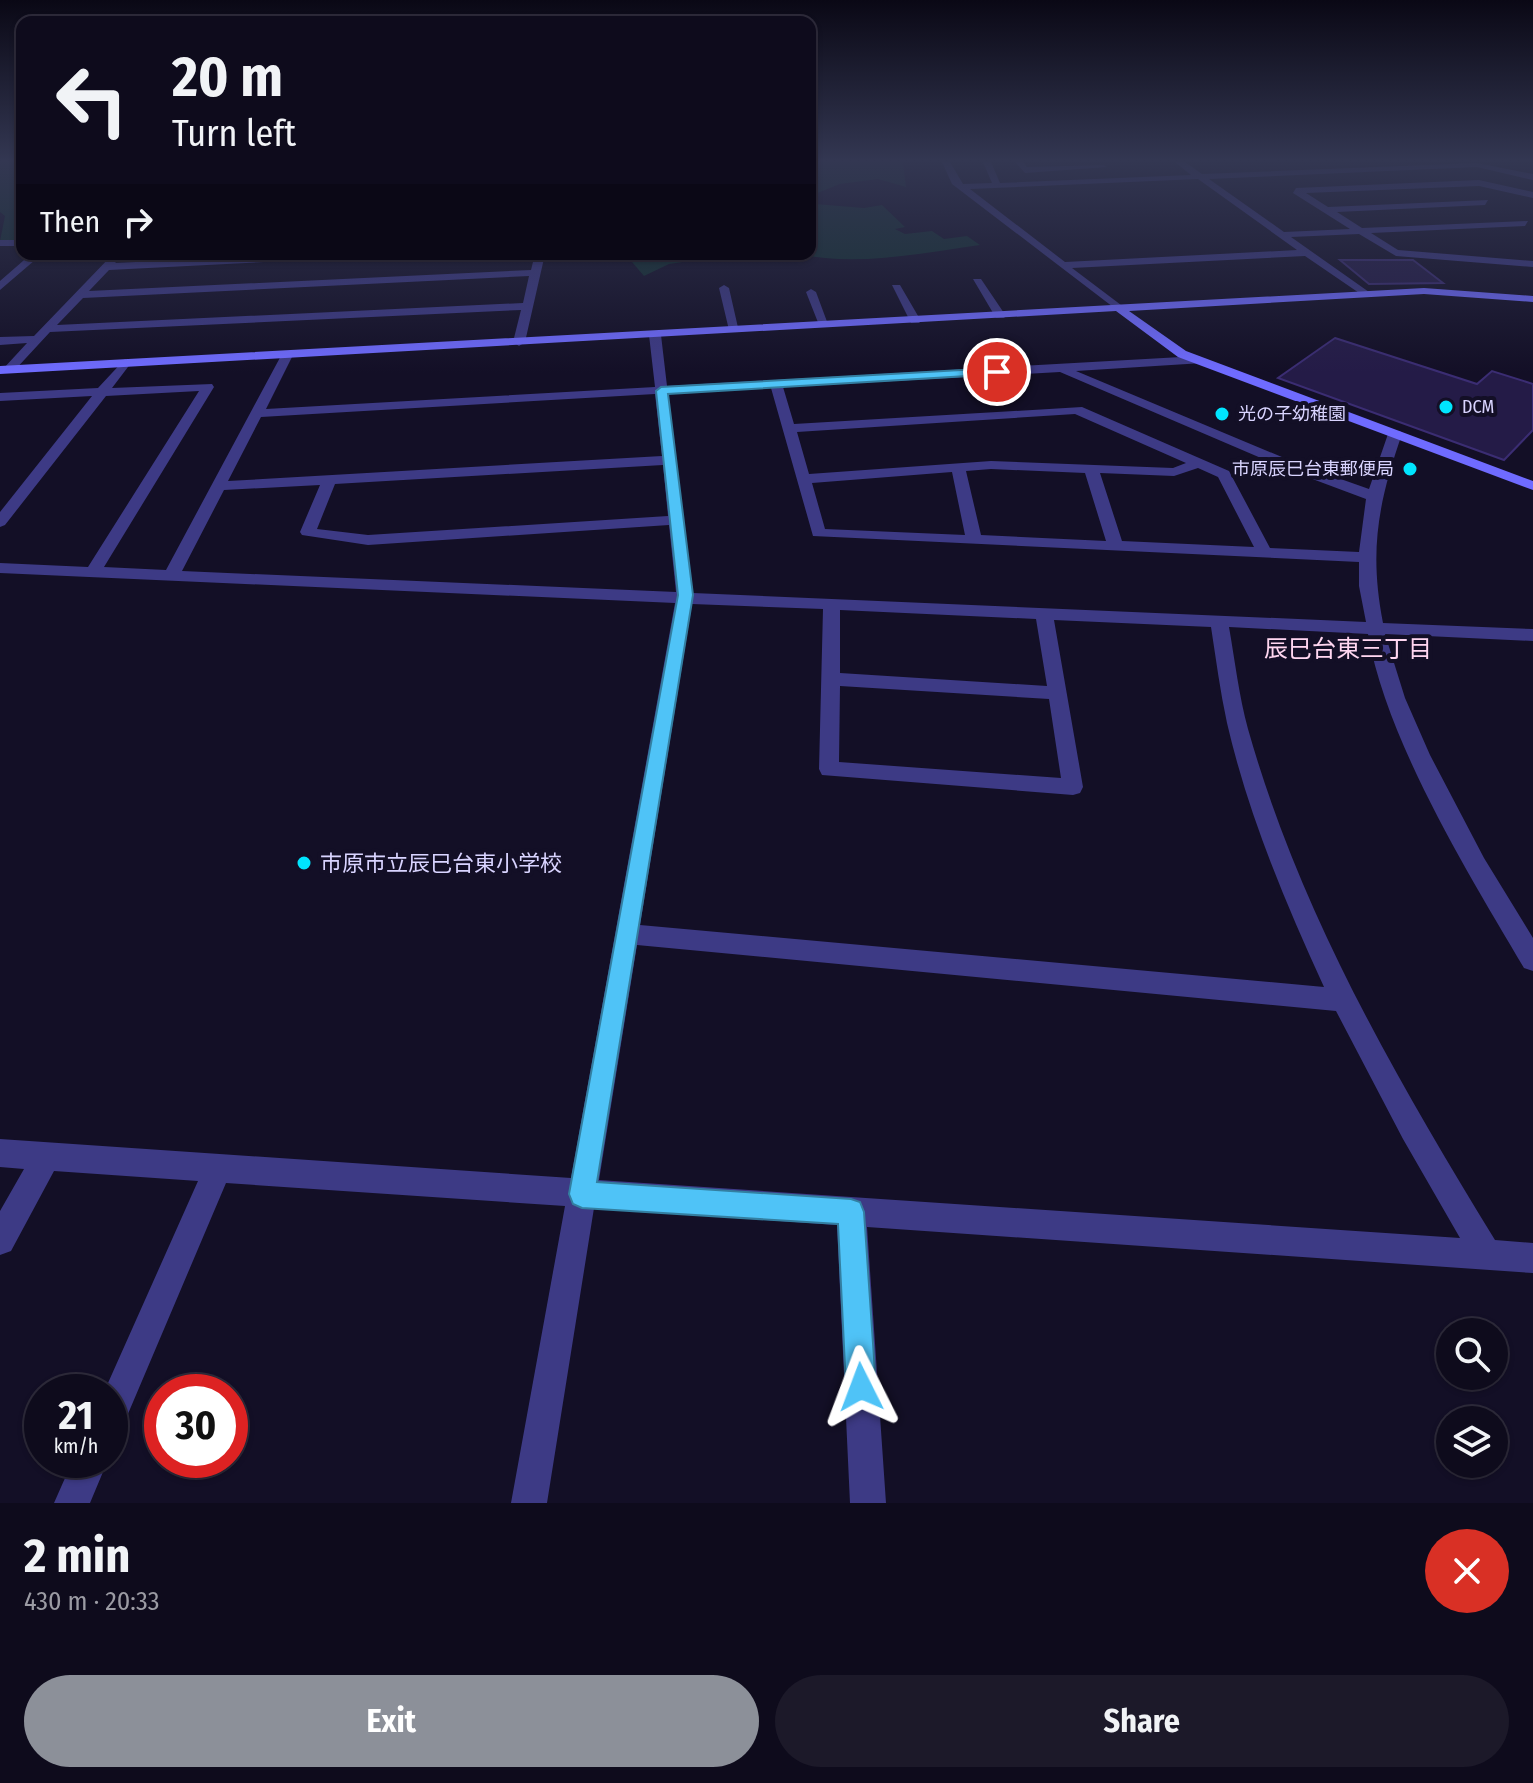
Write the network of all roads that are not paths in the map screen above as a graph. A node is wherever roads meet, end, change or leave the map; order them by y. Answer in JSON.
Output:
{"nodes":[{"id":1,"x":1019,"y":232,"type":"edge"},
{"id":2,"x":1275,"y":232,"type":"edge"},
{"id":3,"x":1336,"y":232,"type":"edge"},
{"id":4,"x":1361,"y":232,"type":"edge"},
{"id":5,"x":1451,"y":232,"type":"edge"},
{"id":6,"x":1279,"y":235,"type":"junction"},
{"id":7,"x":1466,"y":240,"type":"dead end"},
{"id":8,"x":1478,"y":247,"type":"dead end"},
{"id":9,"x":1304,"y":253,"type":"junction"},
{"id":10,"x":1495,"y":259,"type":"junction"},
{"id":11,"x":30,"y":260,"type":"edge"},
{"id":12,"x":113,"y":260,"type":"edge"},
{"id":13,"x":243,"y":260,"type":"edge"},
{"id":14,"x":538,"y":260,"type":"edge"},
{"id":15,"x":1533,"y":264,"type":"edge"},
{"id":16,"x":1062,"y":265,"type":"junction"},
{"id":17,"x":107,"y":267,"type":"junction"},
{"id":18,"x":535,"y":273,"type":"junction"},
{"id":19,"x":977,"y":281,"type":"dead end"},
{"id":20,"x":0,"y":287,"type":"edge"},
{"id":21,"x":896,"y":287,"type":"dead end"},
{"id":22,"x":724,"y":288,"type":"dead end"},
{"id":23,"x":811,"y":292,"type":"dead end"},
{"id":24,"x":1365,"y":294,"type":"junction"},
{"id":25,"x":80,"y":295,"type":"junction"},
{"id":26,"x":1533,"y":299,"type":"edge"},
{"id":27,"x":527,"y":306,"type":"junction"},
{"id":28,"x":1117,"y":307,"type":"junction"},
{"id":29,"x":1000,"y":316,"type":"junction"},
{"id":30,"x":915,"y":321,"type":"junction"},
{"id":31,"x":825,"y":325,"type":"junction"},
{"id":32,"x":47,"y":329,"type":"junction"},
{"id":33,"x":735,"y":330,"type":"junction"},
{"id":34,"x":655,"y":335,"type":"junction"},
{"id":35,"x":37,"y":339,"type":"junction"},
{"id":36,"x":0,"y":341,"type":"edge"},
{"id":37,"x":519,"y":342,"type":"junction"},
{"id":38,"x":287,"y":355,"type":"junction"},
{"id":39,"x":1199,"y":360,"type":"junction"},
{"id":40,"x":125,"y":363,"type":"junction"},
{"id":41,"x":1060,"y":368,"type":"junction"},
{"id":42,"x":4,"y":370,"type":"edge"},
{"id":43,"x":776,"y":384,"type":"junction"},
{"id":44,"x":661,"y":391,"type":"junction"},
{"id":45,"x":103,"y":392,"type":"junction"},
{"id":46,"x":0,"y":397,"type":"edge"},
{"id":47,"x":258,"y":413,"type":"junction"},
{"id":48,"x":789,"y":428,"type":"junction"},
{"id":49,"x":1395,"y":434,"type":"junction"},
{"id":50,"x":670,"y":460,"type":"junction"},
{"id":51,"x":1199,"y":463,"type":"junction"},
{"id":52,"x":958,"y":468,"type":"junction"},
{"id":53,"x":1091,"y":469,"type":"junction"},
{"id":54,"x":330,"y":479,"type":"junction"},
{"id":55,"x":804,"y":479,"type":"junction"},
{"id":56,"x":220,"y":486,"type":"junction"},
{"id":57,"x":1533,"y":486,"type":"edge"},
{"id":58,"x":1373,"y":496,"type":"junction"},
{"id":59,"x":677,"y":520,"type":"junction"},
{"id":60,"x":0,"y":522,"type":"edge"},
{"id":61,"x":974,"y":540,"type":"junction"},
{"id":62,"x":1116,"y":546,"type":"junction"},
{"id":63,"x":1265,"y":553,"type":"junction"},
{"id":64,"x":1368,"y":557,"type":"junction"},
{"id":65,"x":0,"y":568,"type":"edge"},
{"id":66,"x":94,"y":571,"type":"junction"},
{"id":67,"x":172,"y":575,"type":"junction"},
{"id":68,"x":685,"y":595,"type":"junction"},
{"id":69,"x":832,"y":602,"type":"junction"},
{"id":70,"x":1044,"y":612,"type":"junction"},
{"id":71,"x":1219,"y":620,"type":"junction"},
{"id":72,"x":1376,"y":627,"type":"junction"},
{"id":73,"x":1533,"y":635,"type":"edge"},
{"id":74,"x":831,"y":679,"type":"junction"},
{"id":75,"x":1057,"y":693,"type":"junction"},
{"id":76,"x":627,"y":934,"type":"junction"},
{"id":77,"x":1533,"y":960,"type":"edge"},
{"id":78,"x":1343,"y":1000,"type":"junction"},
{"id":79,"x":0,"y":1153,"type":"edge"},
{"id":80,"x":47,"y":1156,"type":"junction"},
{"id":81,"x":218,"y":1169,"type":"junction"},
{"id":82,"x":582,"y":1194,"type":"junction"},
{"id":83,"x":851,"y":1212,"type":"junction"},
{"id":84,"x":0,"y":1240,"type":"edge"},
{"id":85,"x":1487,"y":1255,"type":"junction"},
{"id":86,"x":1533,"y":1258,"type":"edge"},
{"id":87,"x":128,"y":1375,"type":"edge"},
{"id":88,"x":83,"y":1478,"type":"edge"},
{"id":89,"x":72,"y":1503,"type":"edge"},
{"id":90,"x":529,"y":1503,"type":"edge"},
{"id":91,"x":868,"y":1503,"type":"edge"}],
"edges":[{"from":1,"to":16,"type":"street"},
{"from":2,"to":6,"type":"street"},
{"from":3,"to":6,"type":"street"},
{"from":4,"to":10,"type":"street"},
{"from":5,"to":7,"type":"street"},
{"from":6,"to":9,"type":"street"},
{"from":8,"to":10,"type":"street"},
{"from":9,"to":16,"type":"street"},
{"from":9,"to":24,"type":"street"},
{"from":10,"to":15,"type":"street"},
{"from":11,"to":20,"type":"street"},
{"from":12,"to":17,"type":"street"},
{"from":13,"to":17,"type":"street"},
{"from":14,"to":18,"type":"street"},
{"from":16,"to":28,"type":"street"},
{"from":17,"to":25,"type":"street"},
{"from":18,"to":25,"type":"street"},
{"from":18,"to":27,"type":"street"},
{"from":19,"to":29,"type":"street"},
{"from":21,"to":30,"type":"street"},
{"from":22,"to":33,"type":"street"},
{"from":23,"to":31,"type":"street"},
{"from":24,"to":26,"type":"street"},
{"from":24,"to":28,"type":"street"},
{"from":25,"to":32,"type":"street"},
{"from":27,"to":32,"type":"street"},
{"from":27,"to":37,"type":"street"},
{"from":28,"to":29,"type":"street"},
{"from":28,"to":39,"type":"street"},
{"from":29,"to":30,"type":"street"},
{"from":30,"to":31,"type":"street"},
{"from":31,"to":33,"type":"street"},
{"from":32,"to":35,"type":"street"},
{"from":33,"to":34,"type":"street"},
{"from":34,"to":37,"type":"street"},
{"from":34,"to":44,"type":"street"},
{"from":35,"to":36,"type":"street"},
{"from":35,"to":42,"type":"street"},
{"from":37,"to":38,"type":"street"},
{"from":38,"to":40,"type":"street"},
{"from":38,"to":47,"type":"street"},
{"from":39,"to":41,"type":"street"},
{"from":39,"to":49,"type":"street"},
{"from":40,"to":42,"type":"street"},
{"from":40,"to":45,"type":"street"},
{"from":41,"to":43,"type":"street"},
{"from":41,"to":58,"type":"street"},
{"from":43,"to":44,"type":"street"},
{"from":43,"to":48,"type":"street"},
{"from":44,"to":47,"type":"street"},
{"from":44,"to":50,"type":"street"},
{"from":45,"to":46,"type":"street"},
{"from":45,"to":60,"type":"street"},
{"from":45,"to":66,"type":"street"},
{"from":47,"to":56,"type":"street"},
{"from":48,"to":51,"type":"street"},
{"from":48,"to":55,"type":"street"},
{"from":49,"to":57,"type":"street"},
{"from":49,"to":58,"type":"street"},
{"from":50,"to":54,"type":"street"},
{"from":50,"to":59,"type":"street"},
{"from":51,"to":53,"type":"street"},
{"from":51,"to":63,"type":"street"},
{"from":52,"to":53,"type":"street"},
{"from":52,"to":55,"type":"street"},
{"from":52,"to":61,"type":"street"},
{"from":53,"to":62,"type":"street"},
{"from":54,"to":56,"type":"street"},
{"from":54,"to":59,"type":"street"},
{"from":55,"to":61,"type":"street"},
{"from":56,"to":67,"type":"street"},
{"from":58,"to":64,"type":"street"},
{"from":59,"to":68,"type":"street"},
{"from":61,"to":62,"type":"street"},
{"from":62,"to":63,"type":"street"},
{"from":63,"to":64,"type":"street"},
{"from":64,"to":72,"type":"street"},
{"from":65,"to":66,"type":"street"},
{"from":66,"to":67,"type":"street"},
{"from":67,"to":68,"type":"street"},
{"from":68,"to":69,"type":"street"},
{"from":68,"to":76,"type":"street"},
{"from":69,"to":70,"type":"street"},
{"from":69,"to":74,"type":"street"},
{"from":70,"to":71,"type":"street"},
{"from":70,"to":75,"type":"street"},
{"from":71,"to":72,"type":"street"},
{"from":71,"to":78,"type":"street"},
{"from":72,"to":73,"type":"street"},
{"from":72,"to":77,"type":"street"},
{"from":74,"to":75,"type":"street"},
{"from":74,"to":75,"type":"street"},
{"from":76,"to":78,"type":"street"},
{"from":76,"to":82,"type":"street"},
{"from":78,"to":85,"type":"street"},
{"from":79,"to":80,"type":"street"},
{"from":80,"to":81,"type":"street"},
{"from":80,"to":84,"type":"street"},
{"from":81,"to":82,"type":"street"},
{"from":81,"to":87,"type":"street"},
{"from":82,"to":83,"type":"street"},
{"from":82,"to":90,"type":"street"},
{"from":83,"to":85,"type":"street"},
{"from":83,"to":91,"type":"street"},
{"from":85,"to":86,"type":"street"},
{"from":88,"to":89,"type":"street"}]}
